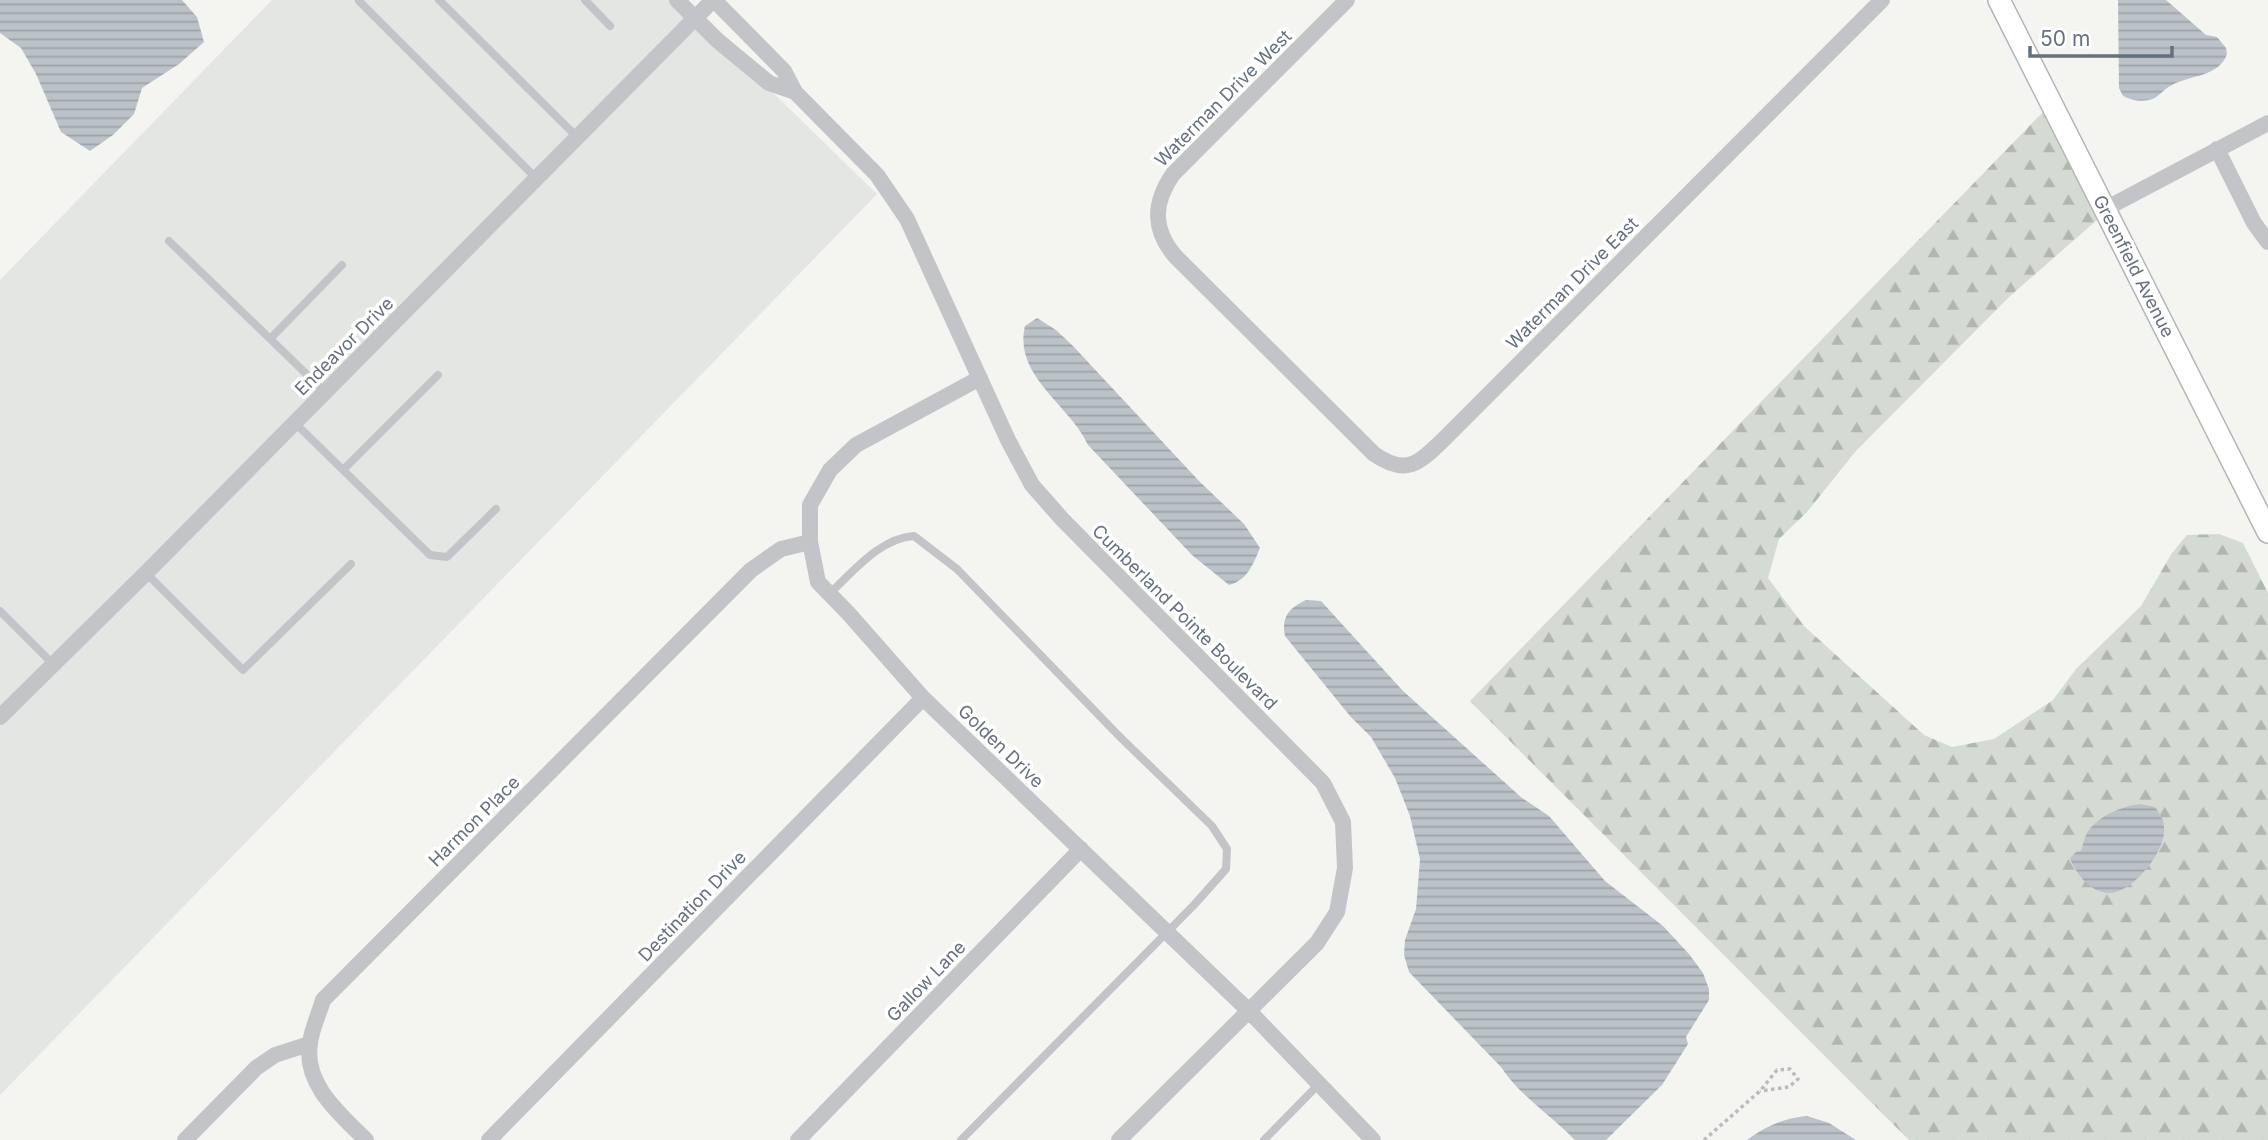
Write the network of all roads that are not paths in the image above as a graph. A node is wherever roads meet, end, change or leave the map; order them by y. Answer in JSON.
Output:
{"nodes":[{"id":1,"x":439,"y":0,"type":"edge"},
{"id":2,"x":584,"y":0,"type":"edge"},
{"id":3,"x":677,"y":0,"type":"edge"},
{"id":4,"x":714,"y":0,"type":"edge"},
{"id":5,"x":1348,"y":0,"type":"edge"},
{"id":6,"x":1882,"y":0,"type":"edge"},
{"id":7,"x":1999,"y":0,"type":"edge"},
{"id":8,"x":359,"y":1,"type":"edge"},
{"id":9,"x":695,"y":18,"type":"junction"},
{"id":10,"x":610,"y":26,"type":"dead end"},
{"id":11,"x":795,"y":92,"type":"junction"},
{"id":12,"x":2268,"y":123,"type":"edge"},
{"id":13,"x":577,"y":137,"type":"junction"},
{"id":14,"x":2217,"y":149,"type":"junction"},
{"id":15,"x":536,"y":178,"type":"junction"},
{"id":16,"x":2105,"y":209,"type":"junction"},
{"id":17,"x":169,"y":241,"type":"dead end"},
{"id":18,"x":2268,"y":242,"type":"edge"},
{"id":19,"x":342,"y":265,"type":"dead end"},
{"id":20,"x":270,"y":339,"type":"junction"},
{"id":21,"x":1279,"y":358,"type":"joint"},
{"id":22,"x":438,"y":375,"type":"dead end"},
{"id":23,"x":981,"y":378,"type":"junction"},
{"id":24,"x":325,"y":392,"type":"junction"},
{"id":25,"x":295,"y":423,"type":"junction"},
{"id":26,"x":343,"y":470,"type":"junction"},
{"id":27,"x":496,"y":509,"type":"dead end"},
{"id":28,"x":2268,"y":532,"type":"edge"},
{"id":29,"x":810,"y":542,"type":"junction"},
{"id":30,"x":351,"y":564,"type":"dead end"},
{"id":31,"x":146,"y":573,"type":"junction"},
{"id":32,"x":829,"y":594,"type":"junction"},
{"id":33,"x":0,"y":611,"type":"edge"},
{"id":34,"x":53,"y":664,"type":"junction"},
{"id":35,"x":923,"y":698,"type":"junction"},
{"id":36,"x":0,"y":717,"type":"edge"},
{"id":37,"x":1081,"y":849,"type":"junction"},
{"id":38,"x":1167,"y":932,"type":"junction"},
{"id":39,"x":1249,"y":1011,"type":"junction"},
{"id":40,"x":309,"y":1044,"type":"junction"},
{"id":41,"x":1319,"y":1084,"type":"junction"},
{"id":42,"x":185,"y":1140,"type":"edge"},
{"id":43,"x":366,"y":1140,"type":"edge"},
{"id":44,"x":489,"y":1140,"type":"edge"},
{"id":45,"x":798,"y":1140,"type":"edge"},
{"id":46,"x":961,"y":1140,"type":"edge"},
{"id":47,"x":1119,"y":1140,"type":"edge"},
{"id":48,"x":1264,"y":1140,"type":"edge"},
{"id":49,"x":1373,"y":1140,"type":"edge"}],
"edges":[{"from":1,"to":13,"type":"lane"},
{"from":2,"to":10,"type":"lane"},
{"from":3,"to":9,"type":"street","name":"Cumberland Pointe Boulevard"},
{"from":4,"to":9,"type":"street","name":"Endeavor Drive"},
{"from":4,"to":11,"type":"street","name":"Cumberland Pointe Boulevard"},
{"from":5,"to":21,"type":"street","name":"Waterman Drive West"},
{"from":6,"to":21,"type":"street","name":"Waterman Drive East"},
{"from":7,"to":16,"type":"main road","name":"Greenfield Avenue"},
{"from":8,"to":15,"type":"lane"},
{"from":9,"to":11,"type":"street","name":"Cumberland Pointe Boulevard"},
{"from":9,"to":13,"type":"street","name":"Endeavor Drive"},
{"from":11,"to":23,"type":"street","name":"Cumberland Pointe Boulevard"},
{"from":12,"to":14,"type":"street"},
{"from":13,"to":15,"type":"street","name":"Endeavor Drive"},
{"from":14,"to":16,"type":"street"},
{"from":14,"to":18,"type":"street"},
{"from":15,"to":24,"type":"street","name":"Endeavor Drive"},
{"from":16,"to":28,"type":"main road","name":"Greenfield Avenue"},
{"from":17,"to":20,"type":"lane"},
{"from":19,"to":20,"type":"lane"},
{"from":20,"to":24,"type":"lane"},
{"from":22,"to":26,"type":"lane"},
{"from":23,"to":29,"type":"street","name":"Golden Drive"},
{"from":23,"to":39,"type":"street","name":"Cumberland Pointe Boulevard"},
{"from":24,"to":25,"type":"street","name":"Endeavor Drive"},
{"from":25,"to":26,"type":"lane"},
{"from":25,"to":31,"type":"street","name":"Endeavor Drive"},
{"from":26,"to":27,"type":"lane"},
{"from":29,"to":32,"type":"street","name":"Golden Drive"},
{"from":29,"to":40,"type":"street","name":"Harmon Place"},
{"from":30,"to":31,"type":"lane"},
{"from":31,"to":34,"type":"street","name":"Endeavor Drive"},
{"from":32,"to":35,"type":"street","name":"Golden Drive"},
{"from":32,"to":38,"type":"lane"},
{"from":33,"to":34,"type":"lane"},
{"from":34,"to":36,"type":"street","name":"Endeavor Drive"},
{"from":35,"to":37,"type":"street","name":"Golden Drive"},
{"from":35,"to":44,"type":"street","name":"Destination Drive"},
{"from":37,"to":38,"type":"street","name":"Golden Drive"},
{"from":37,"to":45,"type":"street","name":"Gallow Lane"},
{"from":38,"to":39,"type":"street","name":"Golden Drive"},
{"from":38,"to":46,"type":"lane"},
{"from":39,"to":41,"type":"street","name":"Golden Drive"},
{"from":39,"to":47,"type":"street","name":"Cumberland Pointe Boulevard"},
{"from":40,"to":42,"type":"street"},
{"from":40,"to":43,"type":"street"},
{"from":41,"to":48,"type":"lane"},
{"from":41,"to":49,"type":"street","name":"Golden Drive"}]}
